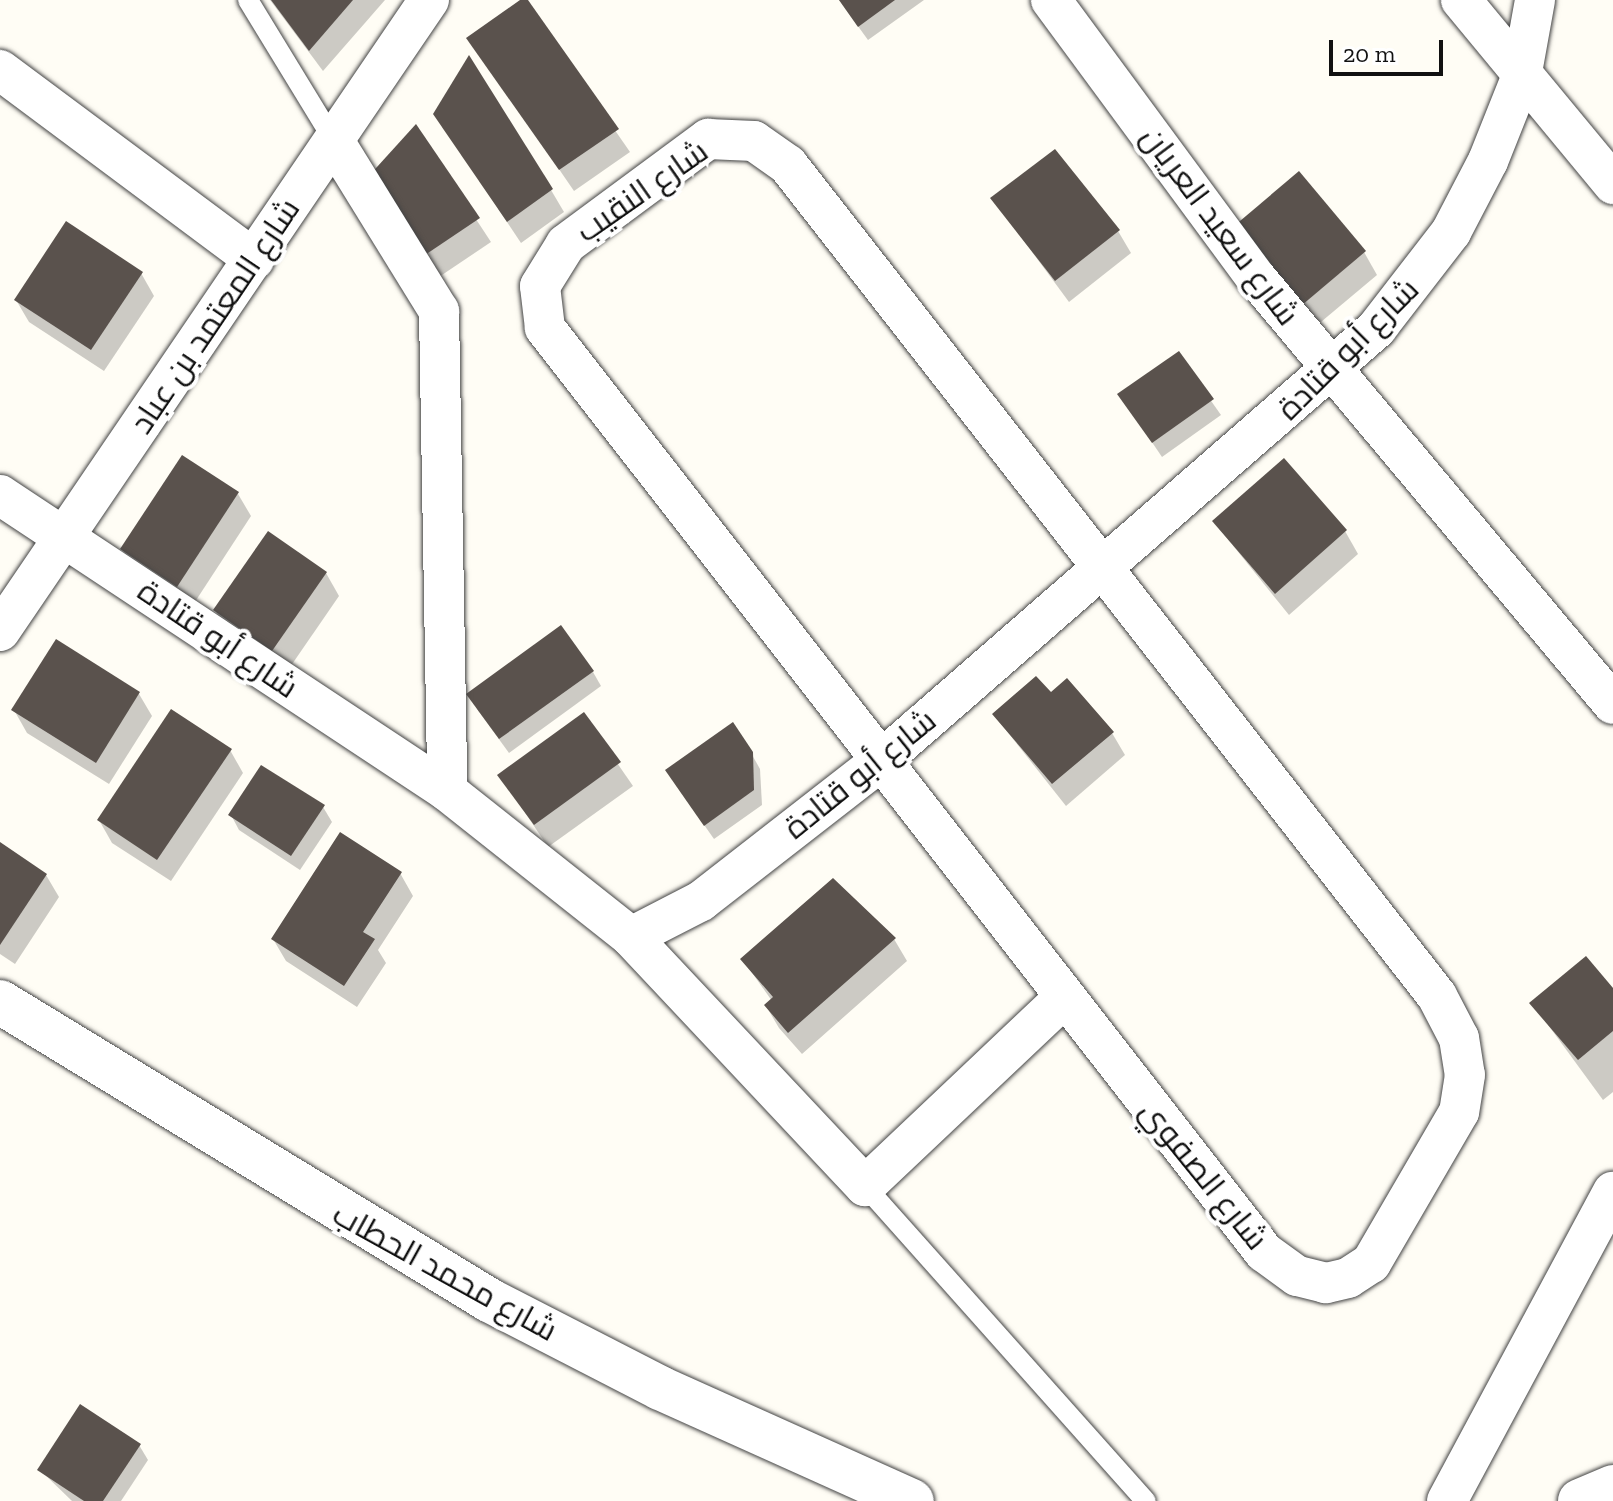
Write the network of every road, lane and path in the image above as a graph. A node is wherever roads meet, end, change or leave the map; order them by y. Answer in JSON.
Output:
{"nodes":[{"id":1,"x":248,"y":0,"type":"edge"},
{"id":2,"x":429,"y":0,"type":"edge"},
{"id":3,"x":1051,"y":0,"type":"edge"},
{"id":4,"x":1461,"y":0,"type":"edge"},
{"id":5,"x":1535,"y":0,"type":"edge"},
{"id":6,"x":0,"y":70,"type":"edge"},
{"id":7,"x":1521,"y":78,"type":"junction"},
{"id":8,"x":334,"y":141,"type":"junction"},
{"id":9,"x":1613,"y":184,"type":"edge"},
{"id":10,"x":254,"y":259,"type":"junction"},
{"id":11,"x":1333,"y":372,"type":"junction"},
{"id":12,"x":0,"y":495,"type":"edge"},
{"id":13,"x":65,"y":537,"type":"junction"},
{"id":14,"x":1104,"y":571,"type":"junction"},
{"id":15,"x":0,"y":631,"type":"edge"},
{"id":16,"x":1613,"y":704,"type":"edge"},
{"id":17,"x":878,"y":763,"type":"junction"},
{"id":18,"x":447,"y":791,"type":"junction"},
{"id":19,"x":631,"y":937,"type":"junction"},
{"id":20,"x":1063,"y":999,"type":"junction"},
{"id":21,"x":0,"y":1002,"type":"edge"},
{"id":22,"x":865,"y":1186,"type":"junction"},
{"id":23,"x":1613,"y":1192,"type":"edge"},
{"id":24,"x":1613,"y":1487,"type":"edge"},
{"id":25,"x":912,"y":1501,"type":"edge"},
{"id":26,"x":1146,"y":1501,"type":"edge"},
{"id":27,"x":1447,"y":1501,"type":"edge"},
{"id":28,"x":1580,"y":1501,"type":"edge"}],
"edges":[{"from":1,"to":8,"type":"lane"},
{"from":2,"to":8,"type":"street","name":"شارع المعتمد بن عباد"},
{"from":3,"to":11,"type":"street","name":"شارع سعيد العريان"},
{"from":4,"to":7,"type":"street"},
{"from":5,"to":7,"type":"street","name":"شارع أبو قتادة"},
{"from":6,"to":10,"type":"street"},
{"from":7,"to":9,"type":"street"},
{"from":7,"to":11,"type":"street","name":"شارع أبو قتادة"},
{"from":8,"to":10,"type":"street","name":"شارع المعتمد بن عباد"},
{"from":8,"to":18,"type":"street"},
{"from":10,"to":13,"type":"street","name":"شارع المعتمد بن عباد"},
{"from":11,"to":14,"type":"street","name":"شارع أبو قتادة"},
{"from":11,"to":16,"type":"street","name":"شارع سعيد العريان"},
{"from":12,"to":13,"type":"street","name":"شارع أبو قتادة"},
{"from":13,"to":15,"type":"street","name":"شارع المعتمد بن عباد"},
{"from":13,"to":18,"type":"street","name":"شارع أبو قتادة"},
{"from":14,"to":17,"type":"street","name":"شارع أبو قتادة"},
{"from":14,"to":17,"type":"street","name":"شارع النقيب"},
{"from":14,"to":20,"type":"street","name":"شارع الصفوي"},
{"from":17,"to":19,"type":"street","name":"شارع أبو قتادة"},
{"from":17,"to":20,"type":"street","name":"شارع الصفوي"},
{"from":18,"to":19,"type":"street","name":"شارع أبو قتادة"},
{"from":19,"to":22,"type":"street"},
{"from":20,"to":22,"type":"street"},
{"from":21,"to":25,"type":"street","name":"شارع محمد الحطاب"},
{"from":22,"to":26,"type":"lane"},
{"from":23,"to":27,"type":"street"},
{"from":24,"to":28,"type":"street"}]}
